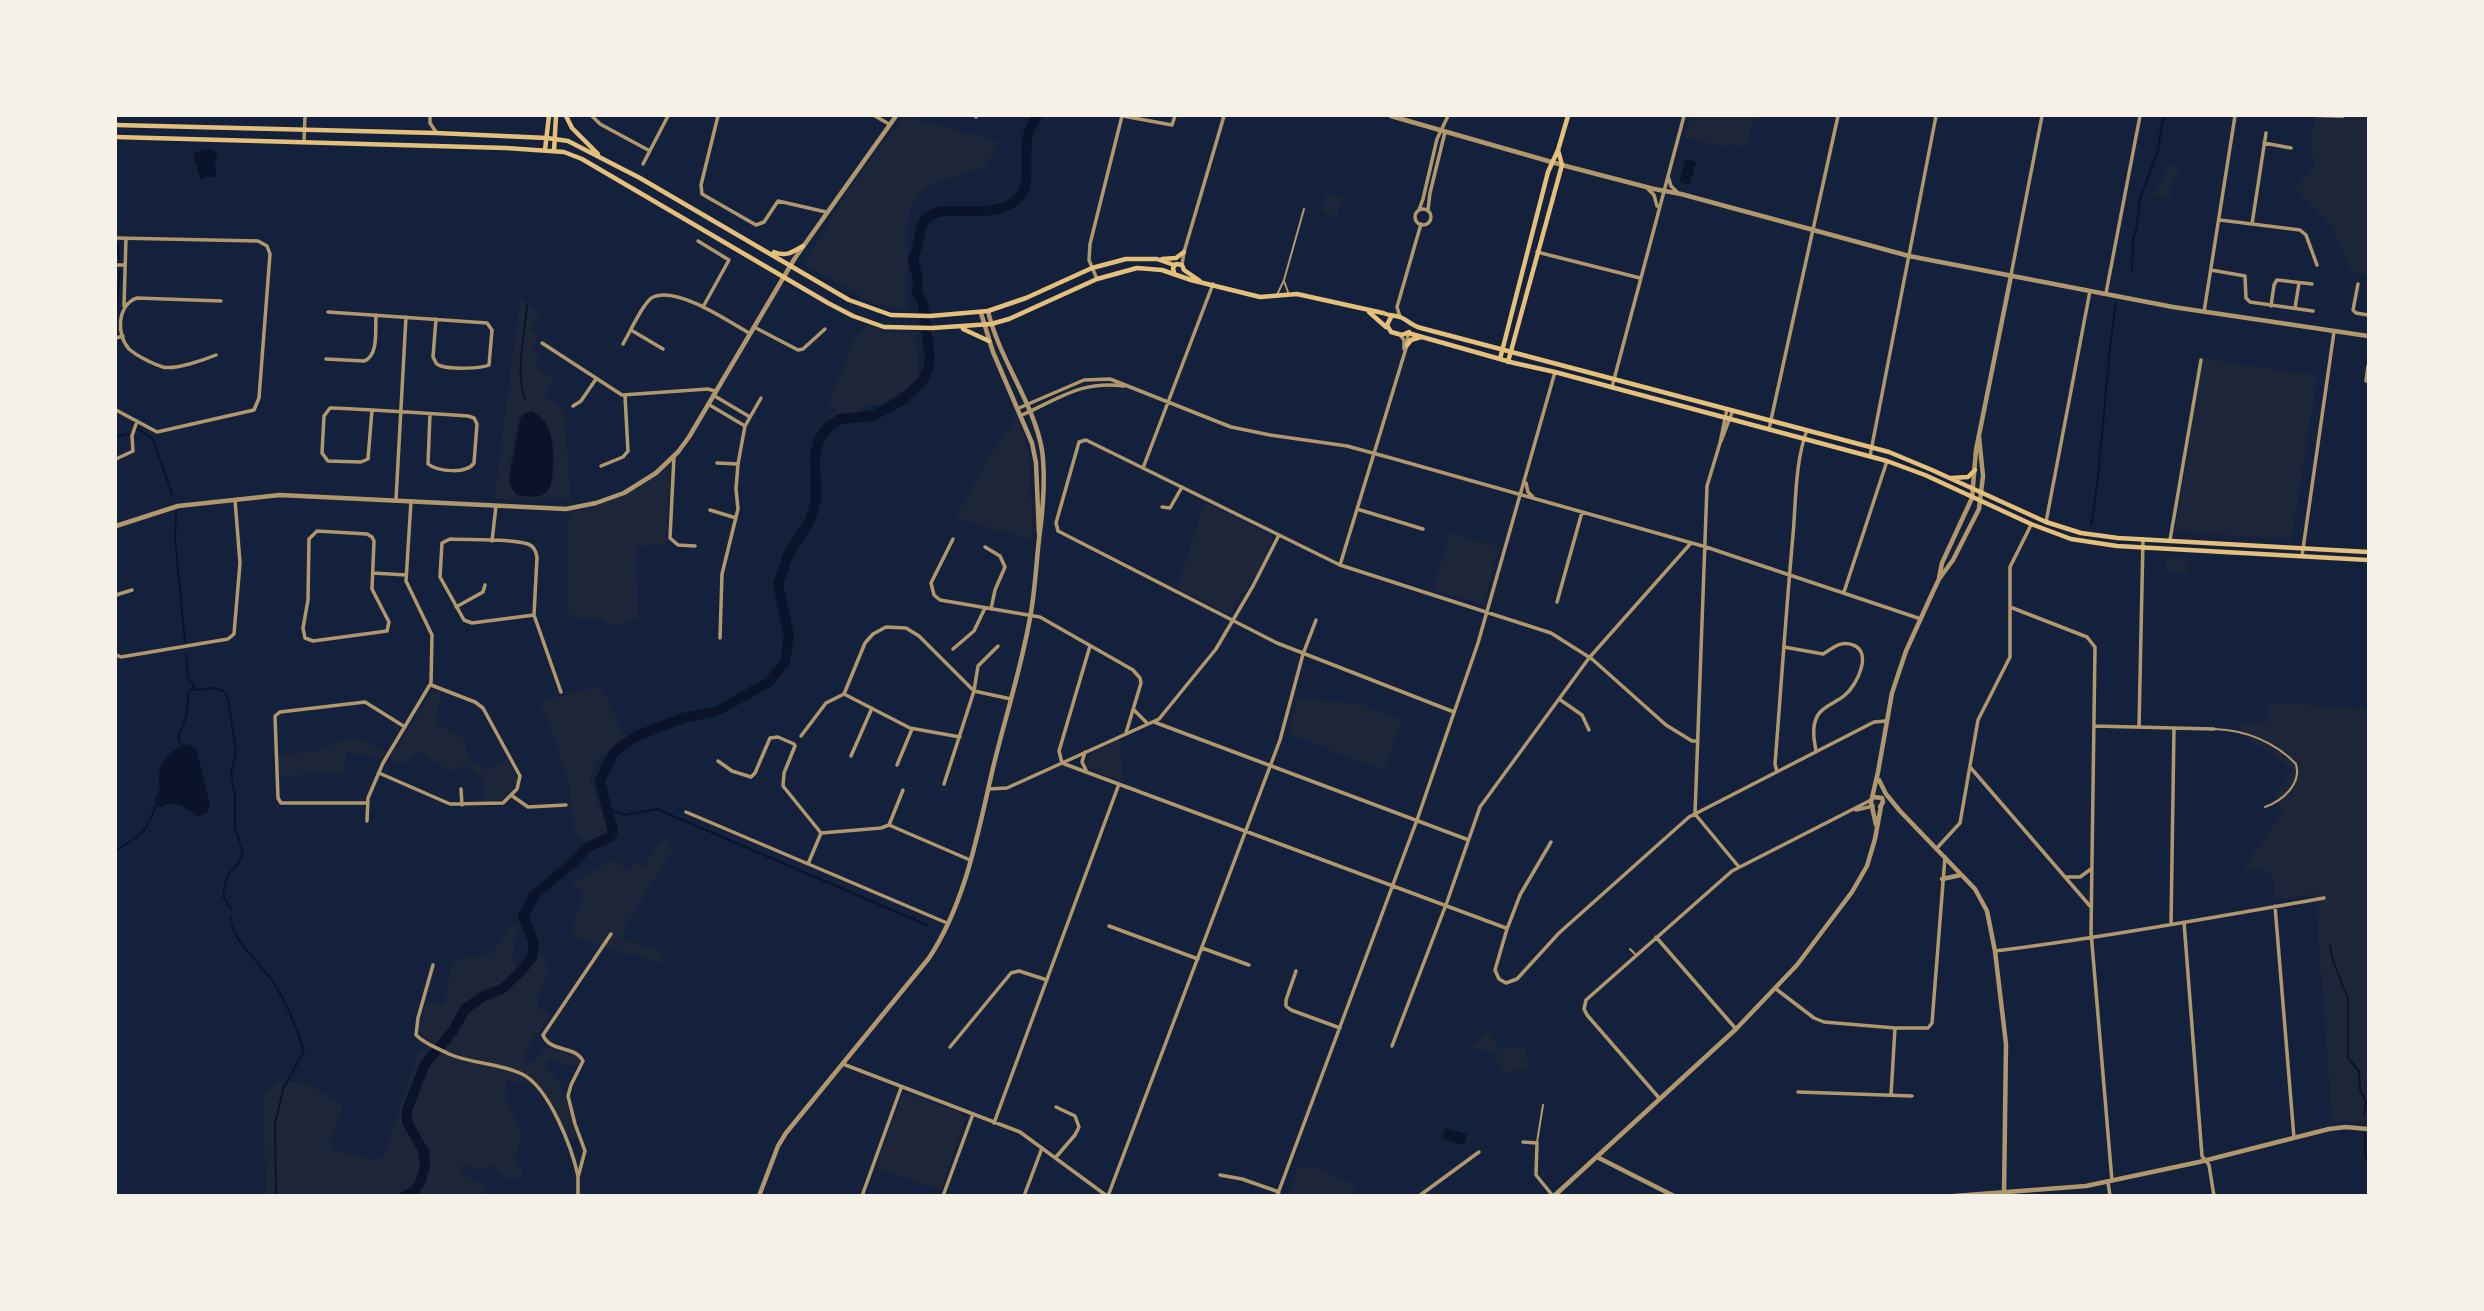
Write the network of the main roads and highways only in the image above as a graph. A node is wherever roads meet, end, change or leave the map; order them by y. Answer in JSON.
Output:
{"nodes":[{"id":1,"x":549,"y":116,"type":"edge"},
{"id":2,"x":556,"y":116,"type":"edge"},
{"id":3,"x":566,"y":116,"type":"edge"},
{"id":4,"x":1568,"y":116,"type":"edge"},
{"id":5,"x":116,"y":125,"type":"edge"},
{"id":6,"x":116,"y":137,"type":"edge"},
{"id":7,"x":547,"y":138,"type":"junction"},
{"id":8,"x":554,"y":139,"type":"junction"},
{"id":9,"x":545,"y":150,"type":"junction"},
{"id":10,"x":1558,"y":150,"type":"junction"},
{"id":11,"x":554,"y":151,"type":"junction"},
{"id":12,"x":604,"y":159,"type":"junction"},
{"id":13,"x":803,"y":246,"type":"road end"},
{"id":14,"x":760,"y":247,"type":"junction"},
{"id":15,"x":1184,"y":252,"type":"road end"},
{"id":16,"x":1157,"y":259,"type":"junction"},
{"id":17,"x":1179,"y":266,"type":"junction"},
{"id":18,"x":1176,"y":274,"type":"junction"},
{"id":19,"x":1200,"y":281,"type":"junction"},
{"id":20,"x":1365,"y":310,"type":"junction"},
{"id":21,"x":1391,"y":317,"type":"junction"},
{"id":22,"x":1409,"y":324,"type":"junction"},
{"id":23,"x":1387,"y":327,"type":"junction"},
{"id":24,"x":959,"y":328,"type":"junction"},
{"id":25,"x":1408,"y":333,"type":"junction"},
{"id":26,"x":1429,"y":338,"type":"junction"},
{"id":27,"x":989,"y":341,"type":"road end"},
{"id":28,"x":1407,"y":345,"type":"road end"},
{"id":29,"x":1502,"y":349,"type":"junction"},
{"id":30,"x":1511,"y":351,"type":"junction"},
{"id":31,"x":1500,"y":359,"type":"junction"},
{"id":32,"x":1508,"y":362,"type":"junction"},
{"id":33,"x":1975,"y":470,"type":"road end"},
{"id":34,"x":1947,"y":478,"type":"junction"},
{"id":35,"x":2368,"y":552,"type":"edge"},
{"id":36,"x":2368,"y":560,"type":"edge"}],
"edges":[{"from":1,"to":7,"type":"main road"},
{"from":2,"to":8,"type":"main road"},
{"from":3,"to":12,"type":"main road"},
{"from":4,"to":10,"type":"main road"},
{"from":5,"to":7,"type":"main road"},
{"from":6,"to":9,"type":"main road"},
{"from":7,"to":8,"type":"main road"},
{"from":7,"to":9,"type":"main road"},
{"from":8,"to":11,"type":"main road"},
{"from":8,"to":12,"type":"main road"},
{"from":9,"to":11,"type":"main road"},
{"from":10,"to":29,"type":"main road"},
{"from":10,"to":30,"type":"main road"},
{"from":11,"to":24,"type":"main road"},
{"from":12,"to":14,"type":"main road"},
{"from":13,"to":14,"type":"main road"},
{"from":14,"to":16,"type":"main road"},
{"from":15,"to":16,"type":"main road"},
{"from":16,"to":17,"type":"main road"},
{"from":17,"to":18,"type":"main road"},
{"from":17,"to":18,"type":"main road"},
{"from":17,"to":19,"type":"main road"},
{"from":18,"to":19,"type":"main road"},
{"from":18,"to":24,"type":"main road"},
{"from":19,"to":20,"type":"main road"},
{"from":20,"to":21,"type":"main road"},
{"from":20,"to":23,"type":"main road"},
{"from":21,"to":22,"type":"main road"},
{"from":21,"to":23,"type":"main road"},
{"from":22,"to":25,"type":"main road"},
{"from":22,"to":29,"type":"main road"},
{"from":23,"to":25,"type":"main road"},
{"from":24,"to":27,"type":"main road"},
{"from":25,"to":26,"type":"main road"},
{"from":26,"to":28,"type":"main road"},
{"from":26,"to":31,"type":"main road"},
{"from":29,"to":30,"type":"main road"},
{"from":29,"to":31,"type":"main road"},
{"from":30,"to":32,"type":"main road"},
{"from":30,"to":34,"type":"main road"},
{"from":31,"to":32,"type":"main road"},
{"from":32,"to":36,"type":"main road"},
{"from":33,"to":34,"type":"main road"},
{"from":34,"to":35,"type":"main road"}]}
